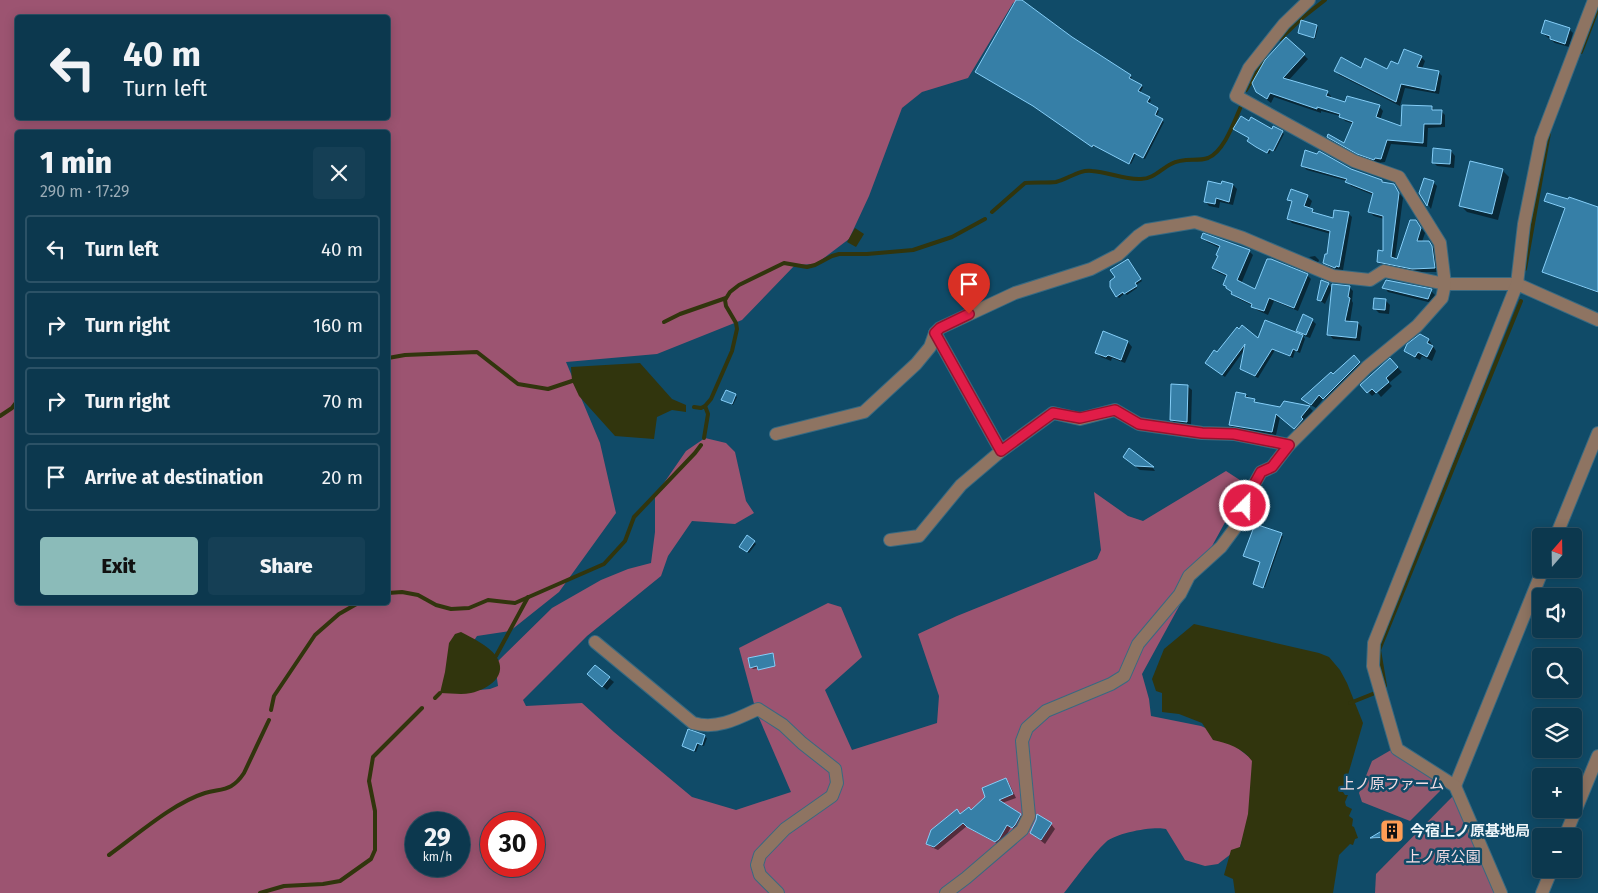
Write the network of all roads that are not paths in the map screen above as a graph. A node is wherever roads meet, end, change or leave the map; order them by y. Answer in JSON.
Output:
{"nodes":[{"id":1,"x":1309,"y":0,"type":"edge"},
{"id":2,"x":1594,"y":0,"type":"edge"},
{"id":3,"x":1445,"y":284,"type":"junction"},
{"id":4,"x":1517,"y":284,"type":"junction"},
{"id":5,"x":1598,"y":320,"type":"edge"},
{"id":6,"x":935,"y":333,"type":"junction"},
{"id":7,"x":776,"y":434,"type":"dead end"},
{"id":8,"x":1598,"y":434,"type":"edge"},
{"id":9,"x":1289,"y":445,"type":"junction"},
{"id":10,"x":1001,"y":451,"type":"junction"},
{"id":11,"x":1559,"y":528,"type":"edge"},
{"id":12,"x":890,"y":540,"type":"dead end"},
{"id":13,"x":1539,"y":578,"type":"edge"},
{"id":14,"x":595,"y":642,"type":"dead end"},
{"id":15,"x":1598,"y":756,"type":"edge"},
{"id":16,"x":1455,"y":786,"type":"junction"},
{"id":17,"x":1568,"y":828,"type":"edge"},
{"id":18,"x":1548,"y":878,"type":"edge"},
{"id":19,"x":778,"y":893,"type":"edge"},
{"id":20,"x":946,"y":893,"type":"edge"},
{"id":21,"x":1502,"y":893,"type":"edge"},
{"id":22,"x":1542,"y":893,"type":"edge"}],
"edges":[{"from":1,"to":3,"type":"street"},
{"from":2,"to":4,"type":"street"},
{"from":3,"to":4,"type":"street"},
{"from":3,"to":6,"type":"street"},
{"from":3,"to":9,"type":"street"},
{"from":4,"to":5,"type":"street"},
{"from":4,"to":16,"type":"street"},
{"from":6,"to":7,"type":"street"},
{"from":6,"to":10,"type":"street"},
{"from":8,"to":11,"type":"street"},
{"from":9,"to":10,"type":"street"},
{"from":9,"to":20,"type":"street"},
{"from":10,"to":12,"type":"street"},
{"from":13,"to":16,"type":"street"},
{"from":14,"to":19,"type":"street"},
{"from":15,"to":17,"type":"street"},
{"from":16,"to":21,"type":"street"},
{"from":18,"to":22,"type":"street"}]}
